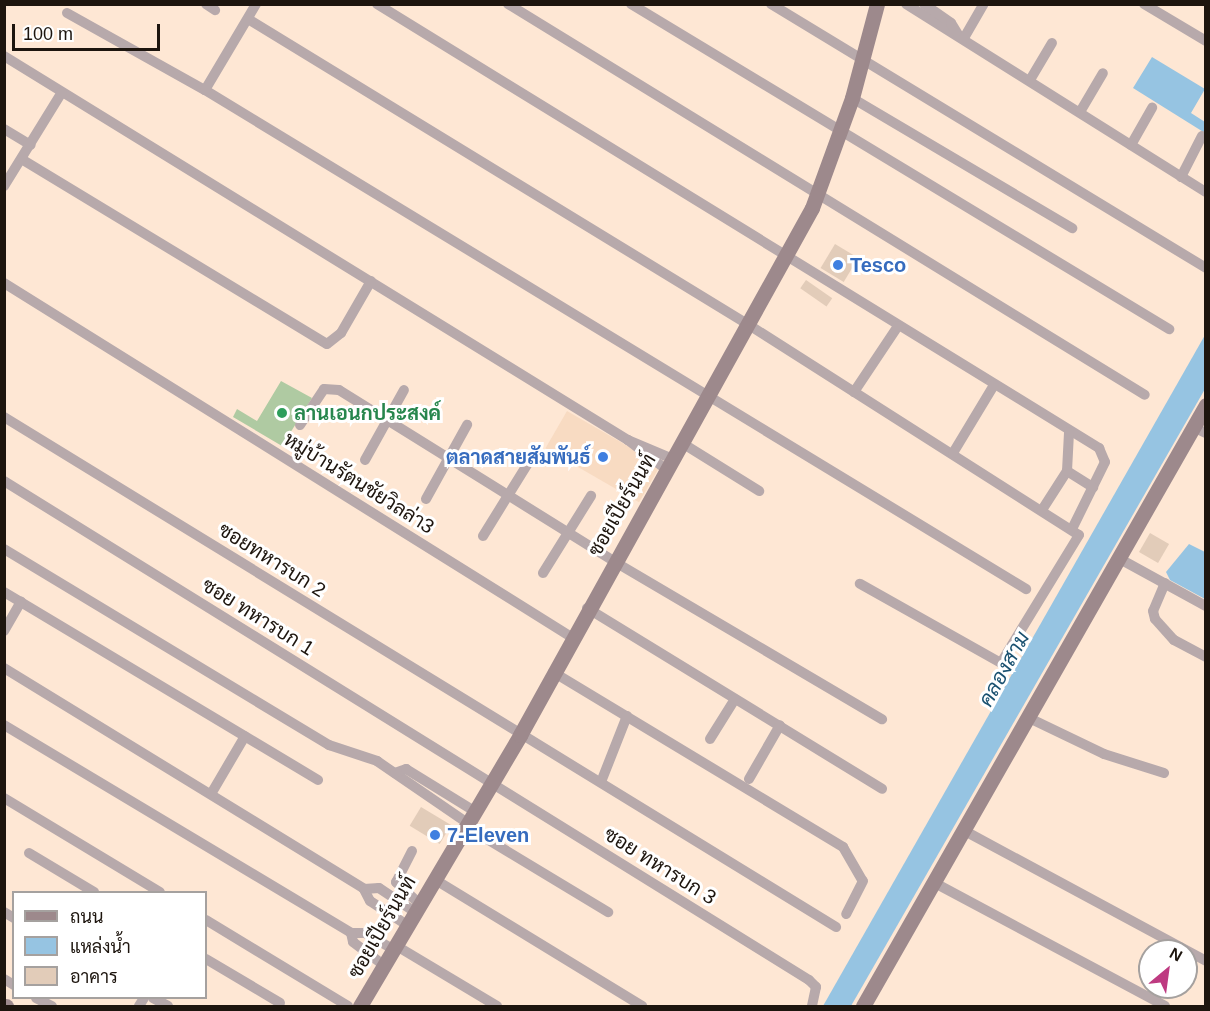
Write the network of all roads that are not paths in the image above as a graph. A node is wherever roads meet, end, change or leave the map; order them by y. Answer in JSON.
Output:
{"nodes":[{"id":1,"x":256,"y":4,"type":"edge"},
{"id":2,"x":377,"y":4,"type":"edge"},
{"id":3,"x":508,"y":4,"type":"edge"},
{"id":4,"x":631,"y":4,"type":"edge"},
{"id":5,"x":771,"y":4,"type":"edge"},
{"id":6,"x":877,"y":4,"type":"edge"},
{"id":7,"x":906,"y":4,"type":"edge"},
{"id":8,"x":924,"y":4,"type":"edge"},
{"id":9,"x":984,"y":4,"type":"edge"},
{"id":10,"x":1144,"y":4,"type":"edge"},
{"id":11,"x":67,"y":13,"type":"dead end"},
{"id":12,"x":248,"y":19,"type":"junction"},
{"id":13,"x":961,"y":36,"type":"junction"},
{"id":14,"x":1206,"y":41,"type":"edge"},
{"id":15,"x":1052,"y":43,"type":"dead end"},
{"id":16,"x":4,"y":56,"type":"edge"},
{"id":17,"x":862,"y":60,"type":"junction"},
{"id":18,"x":1103,"y":73,"type":"dead end"},
{"id":19,"x":1030,"y":80,"type":"junction"},
{"id":20,"x":205,"y":90,"type":"junction"},
{"id":21,"x":62,"y":92,"type":"junction"},
{"id":22,"x":852,"y":98,"type":"junction"},
{"id":23,"x":1152,"y":108,"type":"dead end"},
{"id":24,"x":1080,"y":112,"type":"junction"},
{"id":25,"x":4,"y":129,"type":"edge"},
{"id":26,"x":840,"y":133,"type":"junction"},
{"id":27,"x":1202,"y":136,"type":"dead end"},
{"id":28,"x":31,"y":145,"type":"junction"},
{"id":29,"x":1131,"y":145,"type":"junction"},
{"id":30,"x":22,"y":160,"type":"junction"},
{"id":31,"x":1181,"y":177,"type":"junction"},
{"id":32,"x":4,"y":186,"type":"edge"},
{"id":33,"x":1206,"y":192,"type":"edge"},
{"id":34,"x":818,"y":196,"type":"junction"},
{"id":35,"x":1072,"y":228,"type":"dead end"},
{"id":36,"x":786,"y":258,"type":"junction"},
{"id":37,"x":1205,"y":267,"type":"edge"},
{"id":38,"x":371,"y":281,"type":"junction"},
{"id":39,"x":4,"y":283,"type":"edge"},
{"id":40,"x":749,"y":325,"type":"junction"},
{"id":41,"x":898,"y":326,"type":"junction"},
{"id":42,"x":1169,"y":329,"type":"dead end"},
{"id":43,"x":994,"y":385,"type":"junction"},
{"id":44,"x":404,"y":390,"type":"dead end"},
{"id":45,"x":854,"y":392,"type":"junction"},
{"id":46,"x":708,"y":395,"type":"junction"},
{"id":47,"x":1145,"y":395,"type":"dead end"},
{"id":48,"x":1206,"y":405,"type":"edge"},
{"id":49,"x":4,"y":417,"type":"edge"},
{"id":50,"x":387,"y":421,"type":"junction"},
{"id":51,"x":300,"y":425,"type":"dead end"},
{"id":52,"x":467,"y":425,"type":"dead end"},
{"id":53,"x":1199,"y":430,"type":"edge"},
{"id":54,"x":1069,"y":432,"type":"junction"},
{"id":55,"x":682,"y":443,"type":"junction"},
{"id":56,"x":953,"y":453,"type":"junction"},
{"id":57,"x":450,"y":458,"type":"junction"},
{"id":58,"x":365,"y":460,"type":"dead end"},
{"id":59,"x":530,"y":460,"type":"dead end"},
{"id":60,"x":670,"y":464,"type":"junction"},
{"id":61,"x":1067,"y":471,"type":"junction"},
{"id":62,"x":4,"y":481,"type":"edge"},
{"id":63,"x":1093,"y":487,"type":"junction"},
{"id":64,"x":759,"y":491,"type":"dead end"},
{"id":65,"x":506,"y":493,"type":"junction"},
{"id":66,"x":591,"y":496,"type":"dead end"},
{"id":67,"x":426,"y":498,"type":"dead end"},
{"id":68,"x":1042,"y":510,"type":"junction"},
{"id":69,"x":1072,"y":529,"type":"junction"},
{"id":70,"x":568,"y":532,"type":"junction"},
{"id":71,"x":483,"y":536,"type":"dead end"},
{"id":72,"x":4,"y":549,"type":"edge"},
{"id":73,"x":1120,"y":560,"type":"junction"},
{"id":74,"x":615,"y":562,"type":"junction"},
{"id":75,"x":543,"y":573,"type":"dead end"},
{"id":76,"x":1165,"y":583,"type":"junction"},
{"id":77,"x":860,"y":584,"type":"dead end"},
{"id":78,"x":1026,"y":589,"type":"dead end"},
{"id":79,"x":4,"y":592,"type":"edge"},
{"id":80,"x":21,"y":602,"type":"junction"},
{"id":81,"x":1206,"y":606,"type":"edge"},
{"id":82,"x":587,"y":608,"type":"junction"},
{"id":83,"x":4,"y":631,"type":"edge"},
{"id":84,"x":573,"y":638,"type":"junction"},
{"id":85,"x":1206,"y":657,"type":"edge"},
{"id":86,"x":4,"y":668,"type":"edge"},
{"id":87,"x":553,"y":672,"type":"junction"},
{"id":88,"x":735,"y":699,"type":"junction"},
{"id":89,"x":627,"y":716,"type":"junction"},
{"id":90,"x":1028,"y":717,"type":"junction"},
{"id":91,"x":882,"y":719,"type":"dead end"},
{"id":92,"x":4,"y":725,"type":"edge"},
{"id":93,"x":780,"y":725,"type":"junction"},
{"id":94,"x":520,"y":735,"type":"junction"},
{"id":95,"x":245,"y":736,"type":"junction"},
{"id":96,"x":710,"y":739,"type":"dead end"},
{"id":97,"x":1164,"y":773,"type":"dead end"},
{"id":98,"x":749,"y":779,"type":"dead end"},
{"id":99,"x":318,"y":780,"type":"dead end"},
{"id":100,"x":601,"y":782,"type":"junction"},
{"id":101,"x":493,"y":783,"type":"junction"},
{"id":102,"x":882,"y":789,"type":"dead end"},
{"id":103,"x":211,"y":794,"type":"junction"},
{"id":104,"x":4,"y":798,"type":"edge"},
{"id":105,"x":471,"y":821,"type":"junction"},
{"id":106,"x":963,"y":830,"type":"junction"},
{"id":107,"x":412,"y":851,"type":"dead end"},
{"id":108,"x":29,"y":853,"type":"dead end"},
{"id":109,"x":434,"y":879,"type":"junction"},
{"id":110,"x":933,"y":882,"type":"junction"},
{"id":111,"x":364,"y":889,"type":"junction"},
{"id":112,"x":92,"y":891,"type":"edge"},
{"id":113,"x":158,"y":891,"type":"edge"},
{"id":114,"x":608,"y":912,"type":"dead end"},
{"id":115,"x":414,"y":914,"type":"junction"},
{"id":116,"x":846,"y":914,"type":"dead end"},
{"id":117,"x":207,"y":921,"type":"edge"},
{"id":118,"x":836,"y":927,"type":"dead end"},
{"id":119,"x":351,"y":933,"type":"junction"},
{"id":120,"x":394,"y":947,"type":"junction"},
{"id":121,"x":207,"y":960,"type":"edge"},
{"id":122,"x":1206,"y":961,"type":"edge"},
{"id":123,"x":384,"y":965,"type":"junction"},
{"id":124,"x":38,"y":999,"type":"edge"},
{"id":125,"x":280,"y":1003,"type":"dead end"},
{"id":126,"x":52,"y":1006,"type":"edge"},
{"id":127,"x":357,"y":1006,"type":"edge"},
{"id":128,"x":497,"y":1006,"type":"edge"},
{"id":129,"x":642,"y":1006,"type":"edge"},
{"id":130,"x":812,"y":1006,"type":"edge"},
{"id":131,"x":863,"y":1006,"type":"edge"},
{"id":132,"x":1165,"y":1006,"type":"edge"}],
"edges":[{"from":1,"to":12,"type":"street"},
{"from":2,"to":36,"type":"street"},
{"from":3,"to":34,"type":"street"},
{"from":4,"to":26,"type":"street"},
{"from":5,"to":17,"type":"street"},
{"from":6,"to":17,"type":"street","name":"ซอยเปียร์นนท์"},
{"from":7,"to":13,"type":"street"},
{"from":8,"to":13,"type":"street"},
{"from":9,"to":13,"type":"street"},
{"from":10,"to":14,"type":"street"},
{"from":11,"to":20,"type":"street"},
{"from":12,"to":20,"type":"street"},
{"from":12,"to":40,"type":"street"},
{"from":13,"to":19,"type":"street"},
{"from":15,"to":19,"type":"street"},
{"from":16,"to":21,"type":"street"},
{"from":17,"to":22,"type":"street","name":"ซอยเปียร์นนท์"},
{"from":17,"to":37,"type":"street"},
{"from":18,"to":24,"type":"street"},
{"from":19,"to":24,"type":"street"},
{"from":20,"to":46,"type":"street"},
{"from":21,"to":28,"type":"street"},
{"from":21,"to":38,"type":"street"},
{"from":22,"to":26,"type":"street","name":"ซอยเปียร์นนท์"},
{"from":22,"to":35,"type":"street"},
{"from":23,"to":29,"type":"street"},
{"from":24,"to":29,"type":"street"},
{"from":25,"to":28,"type":"street"},
{"from":26,"to":34,"type":"street","name":"ซอยเปียร์นนท์"},
{"from":26,"to":42,"type":"street"},
{"from":27,"to":31,"type":"street"},
{"from":28,"to":30,"type":"street"},
{"from":29,"to":31,"type":"street"},
{"from":30,"to":32,"type":"street"},
{"from":30,"to":38,"type":"street"},
{"from":31,"to":33,"type":"street"},
{"from":34,"to":36,"type":"street","name":"ซอยเปียร์นนท์"},
{"from":34,"to":47,"type":"street"},
{"from":36,"to":40,"type":"street","name":"ซอยเปียร์นนท์"},
{"from":36,"to":41,"type":"street"},
{"from":38,"to":60,"type":"street"},
{"from":39,"to":84,"type":"street","name":"หมู่บ้านรัตนชัยวิลล่า3"},
{"from":40,"to":45,"type":"street"},
{"from":40,"to":46,"type":"street","name":"ซอยเปียร์นนท์"},
{"from":41,"to":43,"type":"street"},
{"from":41,"to":45,"type":"street"},
{"from":43,"to":54,"type":"street"},
{"from":43,"to":56,"type":"street"},
{"from":44,"to":50,"type":"street"},
{"from":45,"to":56,"type":"street"},
{"from":46,"to":55,"type":"street","name":"ซอยเปียร์นนท์"},
{"from":46,"to":78,"type":"street"},
{"from":48,"to":53,"type":"street"},
{"from":49,"to":94,"type":"street","name":"ซอยทหารบก 2"},
{"from":50,"to":51,"type":"street"},
{"from":50,"to":57,"type":"street"},
{"from":50,"to":58,"type":"street"},
{"from":52,"to":57,"type":"street"},
{"from":53,"to":73,"type":"street"},
{"from":54,"to":61,"type":"street"},
{"from":54,"to":63,"type":"street"},
{"from":55,"to":60,"type":"street","name":"ซอยเปียร์นนท์"},
{"from":55,"to":64,"type":"street"},
{"from":56,"to":68,"type":"street"},
{"from":57,"to":65,"type":"street"},
{"from":57,"to":67,"type":"street"},
{"from":59,"to":65,"type":"street"},
{"from":60,"to":74,"type":"street","name":"ซอยเปียร์นนท์"},
{"from":61,"to":63,"type":"street"},
{"from":61,"to":68,"type":"street"},
{"from":62,"to":101,"type":"street","name":"ซอย ทหารบก 1"},
{"from":63,"to":69,"type":"street"},
{"from":65,"to":70,"type":"street"},
{"from":65,"to":71,"type":"street"},
{"from":66,"to":70,"type":"street"},
{"from":68,"to":69,"type":"street"},
{"from":69,"to":77,"type":"street"},
{"from":70,"to":74,"type":"street"},
{"from":70,"to":75,"type":"street"},
{"from":72,"to":105,"type":"street"},
{"from":73,"to":76,"type":"street"},
{"from":73,"to":90,"type":"street"},
{"from":74,"to":82,"type":"street","name":"ซอยเปียร์นนท์"},
{"from":74,"to":91,"type":"street"},
{"from":76,"to":81,"type":"street"},
{"from":76,"to":85,"type":"street"},
{"from":79,"to":80,"type":"street"},
{"from":80,"to":83,"type":"street"},
{"from":80,"to":95,"type":"street"},
{"from":82,"to":84,"type":"street","name":"ซอยเปียร์นนท์"},
{"from":82,"to":88,"type":"street"},
{"from":84,"to":87,"type":"street","name":"ซอยเปียร์นนท์"},
{"from":86,"to":103,"type":"street"},
{"from":87,"to":89,"type":"street"},
{"from":87,"to":94,"type":"street","name":"ซอยเปียร์นนท์"},
{"from":88,"to":93,"type":"street"},
{"from":88,"to":96,"type":"street"},
{"from":89,"to":100,"type":"street"},
{"from":89,"to":116,"type":"street"},
{"from":90,"to":97,"type":"street"},
{"from":90,"to":106,"type":"street"},
{"from":92,"to":119,"type":"street"},
{"from":93,"to":98,"type":"street"},
{"from":93,"to":102,"type":"street"},
{"from":94,"to":100,"type":"street","name":"ซอยทหารบก 2"},
{"from":94,"to":101,"type":"street","name":"ซอยเปียร์นนท์"},
{"from":95,"to":99,"type":"street"},
{"from":95,"to":103,"type":"street"},
{"from":100,"to":118,"type":"street","name":"ซอยทหารบก 2"},
{"from":101,"to":105,"type":"street","name":"ซอยเปียร์นนท์"},
{"from":101,"to":130,"type":"street","name":"ซอย ทหารบก 3"},
{"from":103,"to":111,"type":"street"},
{"from":104,"to":113,"type":"street"},
{"from":105,"to":109,"type":"street","name":"ซอยเปียร์นนท์"},
{"from":105,"to":114,"type":"street"},
{"from":106,"to":110,"type":"street"},
{"from":106,"to":122,"type":"street"},
{"from":107,"to":115,"type":"street"},
{"from":108,"to":112,"type":"street"},
{"from":109,"to":115,"type":"street","name":"ซอยเปียร์นนท์"},
{"from":109,"to":129,"type":"street"},
{"from":110,"to":131,"type":"street"},
{"from":110,"to":132,"type":"street"},
{"from":111,"to":115,"type":"street"},
{"from":111,"to":115,"type":"street"},
{"from":115,"to":120,"type":"street","name":"ซอยเปียร์นนท์"},
{"from":117,"to":127,"type":"street"},
{"from":119,"to":120,"type":"street"},
{"from":119,"to":123,"type":"street"},
{"from":120,"to":123,"type":"street","name":"ซอยเปียร์นนท์"},
{"from":120,"to":128,"type":"street"},
{"from":121,"to":125,"type":"street"},
{"from":123,"to":127,"type":"street","name":"ซอยเปียร์นนท์"},
{"from":124,"to":126,"type":"street"}]}
